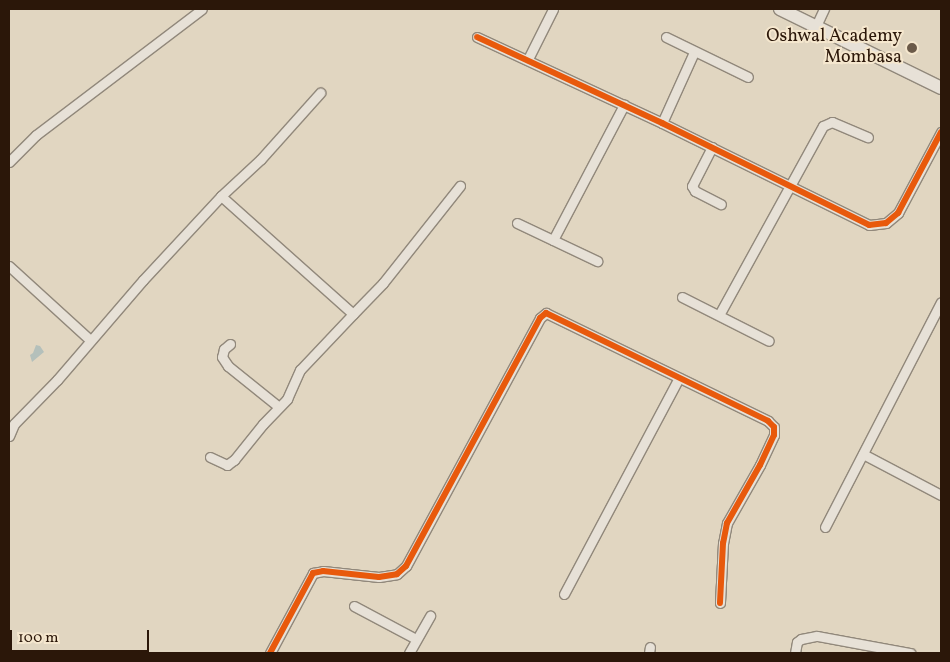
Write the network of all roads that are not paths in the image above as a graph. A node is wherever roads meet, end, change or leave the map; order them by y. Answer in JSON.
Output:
{"nodes":[{"id":1,"x":202,"y":9,"type":"edge"},
{"id":2,"x":553,"y":9,"type":"edge"},
{"id":3,"x":780,"y":9,"type":"edge"},
{"id":4,"x":824,"y":9,"type":"edge"},
{"id":5,"x":816,"y":26,"type":"junction"},
{"id":6,"x":477,"y":37,"type":"dead end"},
{"id":7,"x":666,"y":37,"type":"dead end"},
{"id":8,"x":694,"y":52,"type":"junction"},
{"id":9,"x":528,"y":59,"type":"junction"},
{"id":10,"x":748,"y":77,"type":"dead end"},
{"id":11,"x":941,"y":88,"type":"edge"},
{"id":12,"x":320,"y":93,"type":"dead end"},
{"id":13,"x":624,"y":105,"type":"junction"},
{"id":14,"x":662,"y":123,"type":"junction"},
{"id":15,"x":941,"y":132,"type":"edge"},
{"id":16,"x":868,"y":137,"type":"dead end"},
{"id":17,"x":712,"y":147,"type":"junction"},
{"id":18,"x":9,"y":162,"type":"edge"},
{"id":19,"x":791,"y":185,"type":"junction"},
{"id":20,"x":460,"y":186,"type":"dead end"},
{"id":21,"x":220,"y":196,"type":"junction"},
{"id":22,"x":721,"y":204,"type":"dead end"},
{"id":23,"x":517,"y":223,"type":"dead end"},
{"id":24,"x":553,"y":240,"type":"junction"},
{"id":25,"x":597,"y":261,"type":"dead end"},
{"id":26,"x":9,"y":266,"type":"edge"},
{"id":27,"x":682,"y":297,"type":"dead end"},
{"id":28,"x":941,"y":302,"type":"edge"},
{"id":29,"x":352,"y":314,"type":"junction"},
{"id":30,"x":719,"y":315,"type":"junction"},
{"id":31,"x":90,"y":340,"type":"junction"},
{"id":32,"x":769,"y":341,"type":"dead end"},
{"id":33,"x":230,"y":344,"type":"dead end"},
{"id":34,"x":679,"y":378,"type":"junction"},
{"id":35,"x":279,"y":407,"type":"junction"},
{"id":36,"x":9,"y":436,"type":"edge"},
{"id":37,"x":863,"y":454,"type":"junction"},
{"id":38,"x":210,"y":457,"type":"dead end"},
{"id":39,"x":941,"y":495,"type":"edge"},
{"id":40,"x":825,"y":527,"type":"dead end"},
{"id":41,"x":564,"y":594,"type":"dead end"},
{"id":42,"x":720,"y":603,"type":"dead end"},
{"id":43,"x":354,"y":606,"type":"dead end"},
{"id":44,"x":430,"y":616,"type":"dead end"},
{"id":45,"x":416,"y":639,"type":"junction"},
{"id":46,"x":892,"y":651,"type":"edge"},
{"id":47,"x":270,"y":653,"type":"edge"},
{"id":48,"x":409,"y":653,"type":"edge"},
{"id":49,"x":795,"y":653,"type":"edge"},
{"id":50,"x":910,"y":653,"type":"edge"}],
"edges":[{"from":1,"to":18,"type":"street"},
{"from":2,"to":9,"type":"street"},
{"from":3,"to":5,"type":"main road"},
{"from":4,"to":5,"type":"street"},
{"from":5,"to":11,"type":"main road"},
{"from":6,"to":9,"type":"street"},
{"from":7,"to":8,"type":"street"},
{"from":8,"to":10,"type":"street"},
{"from":8,"to":14,"type":"street"},
{"from":9,"to":13,"type":"street"},
{"from":12,"to":21,"type":"street"},
{"from":13,"to":14,"type":"street"},
{"from":13,"to":24,"type":"street"},
{"from":14,"to":17,"type":"street"},
{"from":15,"to":19,"type":"street"},
{"from":16,"to":19,"type":"street"},
{"from":17,"to":19,"type":"street"},
{"from":17,"to":22,"type":"street"},
{"from":19,"to":30,"type":"street"},
{"from":20,"to":29,"type":"street"},
{"from":21,"to":29,"type":"street"},
{"from":21,"to":31,"type":"street"},
{"from":23,"to":24,"type":"street"},
{"from":24,"to":25,"type":"street"},
{"from":26,"to":31,"type":"street"},
{"from":27,"to":30,"type":"street"},
{"from":28,"to":37,"type":"street"},
{"from":29,"to":35,"type":"street"},
{"from":30,"to":32,"type":"street"},
{"from":31,"to":36,"type":"street"},
{"from":33,"to":35,"type":"street"},
{"from":34,"to":41,"type":"street"},
{"from":34,"to":42,"type":"street"},
{"from":34,"to":47,"type":"street"},
{"from":35,"to":38,"type":"street"},
{"from":37,"to":39,"type":"street"},
{"from":37,"to":40,"type":"street"},
{"from":43,"to":45,"type":"street"},
{"from":44,"to":45,"type":"street"},
{"from":45,"to":48,"type":"street"},
{"from":46,"to":49,"type":"street"},
{"from":46,"to":50,"type":"street"}]}
